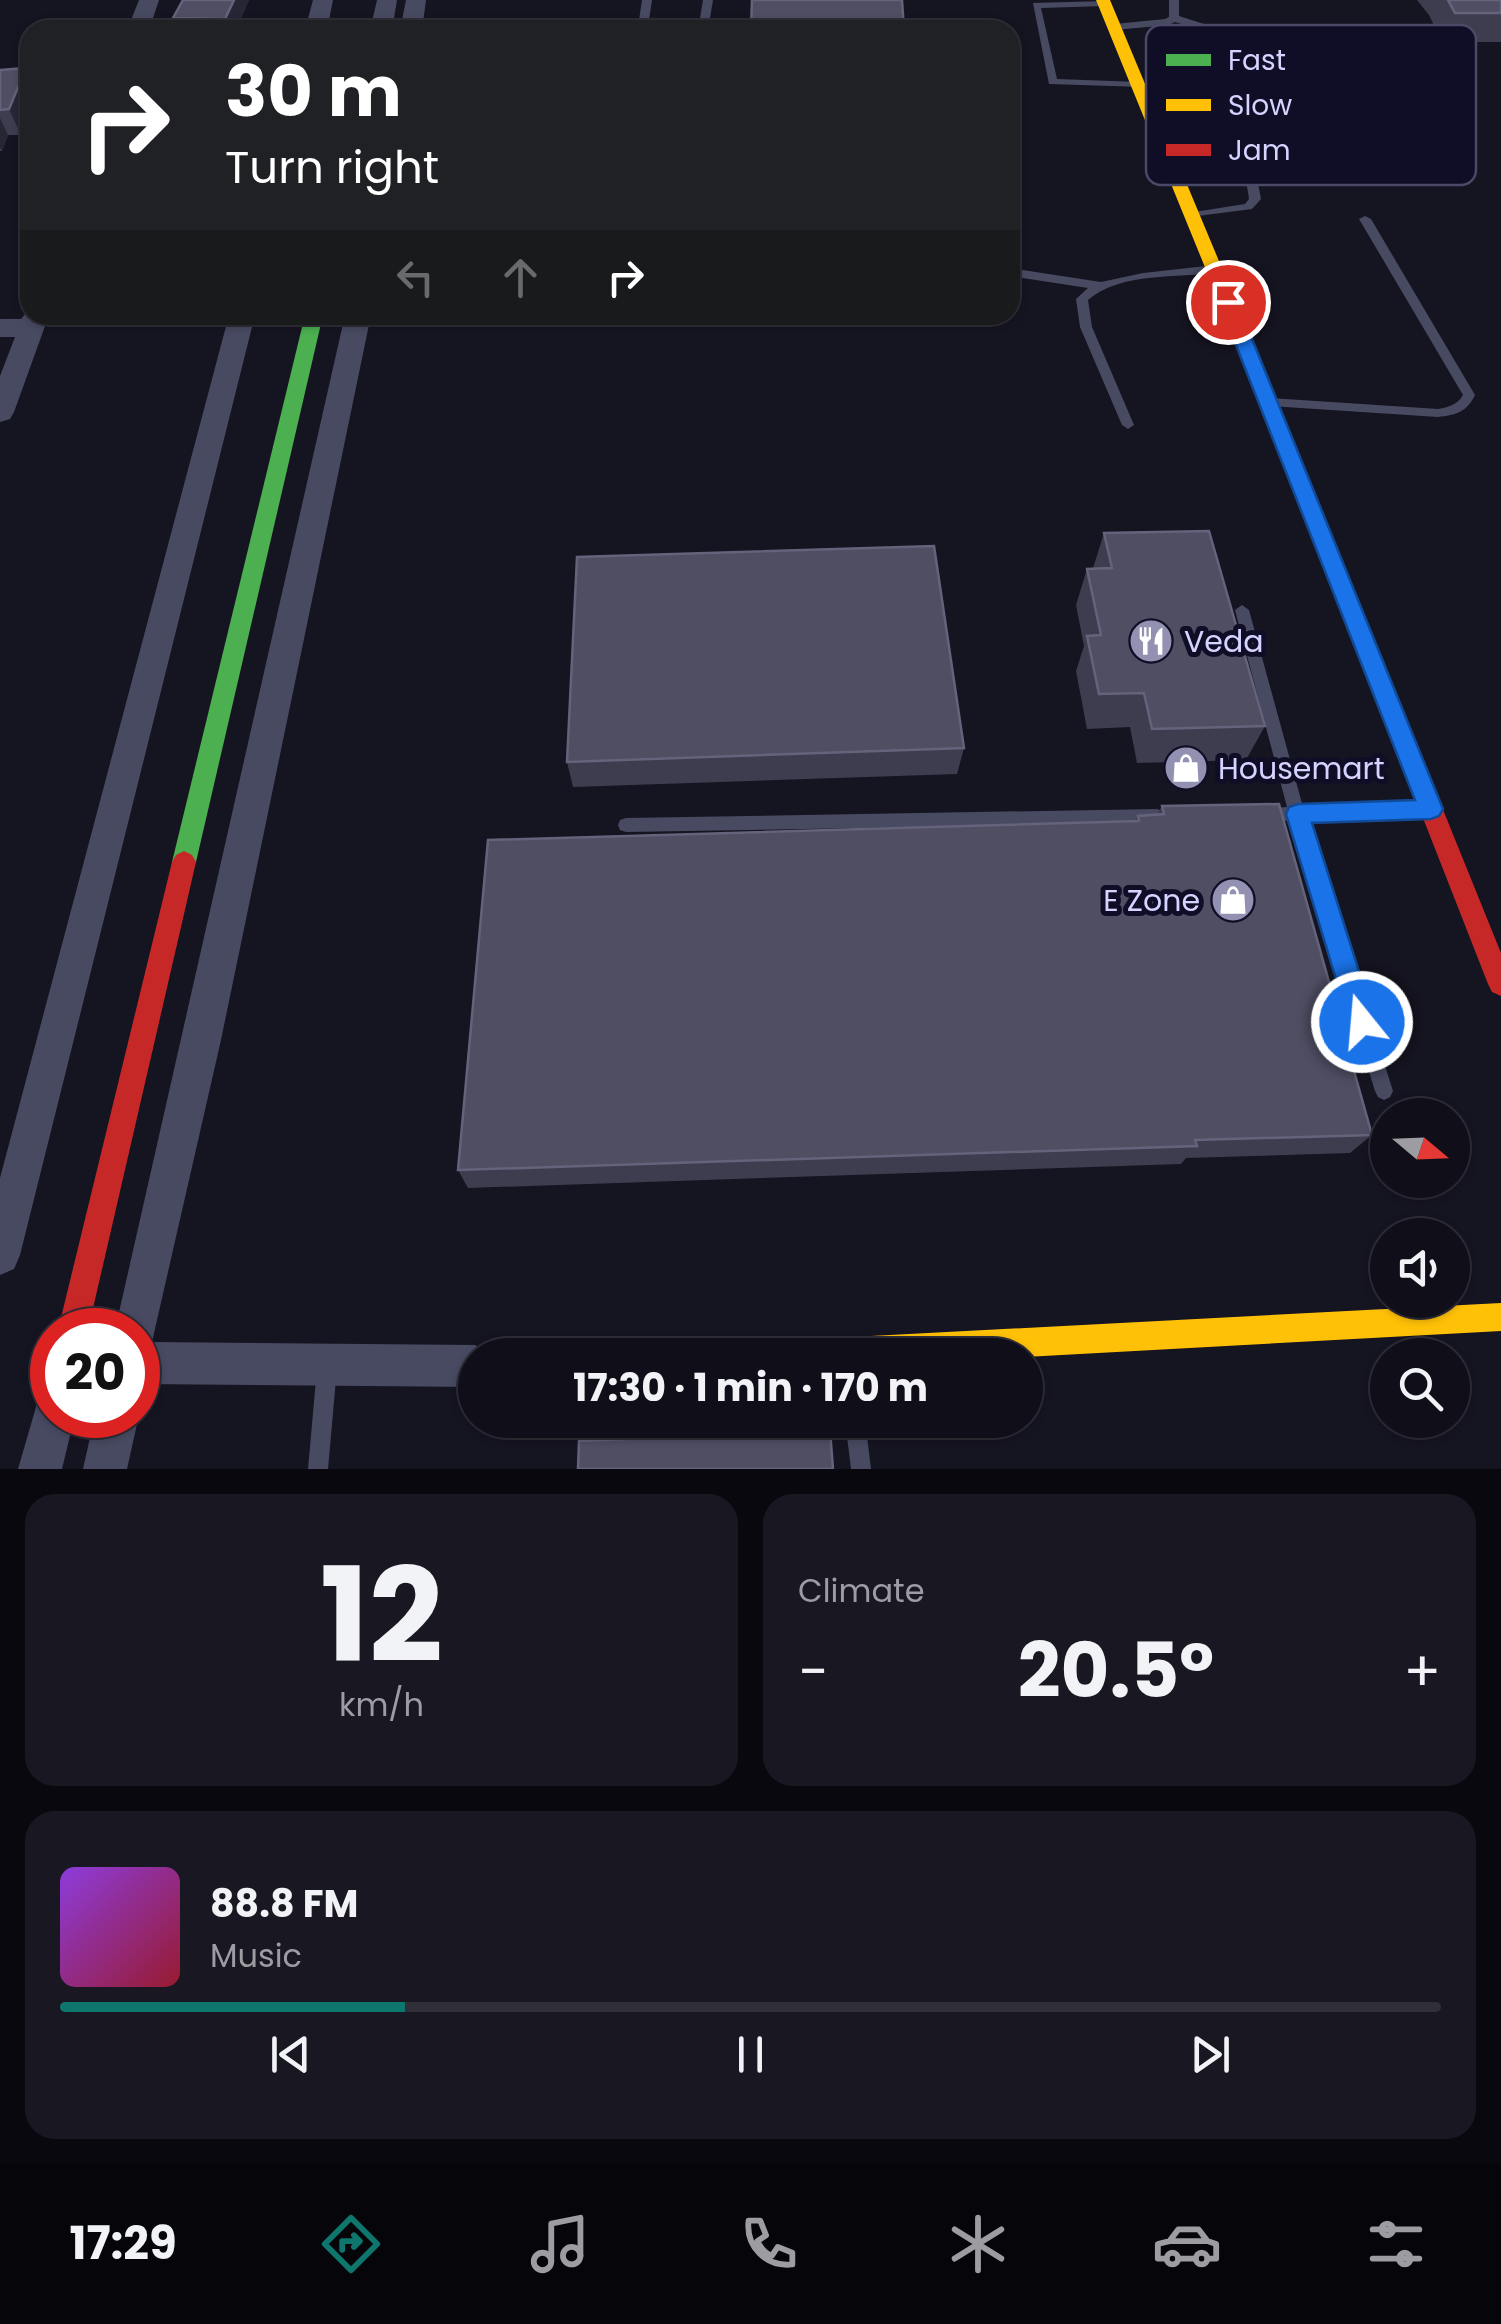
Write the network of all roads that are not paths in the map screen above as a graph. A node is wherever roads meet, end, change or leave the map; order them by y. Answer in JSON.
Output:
{"nodes":[{"id":1,"x":1174,"y":0,"type":"edge"},
{"id":2,"x":1103,"y":1,"type":"edge"},
{"id":3,"x":1031,"y":2,"type":"edge"},
{"id":4,"x":1174,"y":18,"type":"junction"},
{"id":5,"x":1146,"y":25,"type":"edge"},
{"id":6,"x":1150,"y":25,"type":"edge"},
{"id":7,"x":1193,"y":25,"type":"edge"},
{"id":8,"x":1115,"y":28,"type":"junction"},
{"id":9,"x":1139,"y":86,"type":"junction"},
{"id":10,"x":1146,"y":102,"type":"edge"},
{"id":11,"x":1182,"y":185,"type":"edge"},
{"id":12,"x":1252,"y":185,"type":"edge"},
{"id":13,"x":1194,"y":215,"type":"junction"},
{"id":14,"x":1366,"y":218,"type":"dead end"},
{"id":15,"x":1214,"y":269,"type":"junction"},
{"id":16,"x":1020,"y":274,"type":"edge"},
{"id":17,"x":1100,"y":286,"type":"junction"},
{"id":18,"x":33,"y":325,"type":"edge"},
{"id":19,"x":239,"y":325,"type":"edge"},
{"id":20,"x":312,"y":325,"type":"edge"},
{"id":21,"x":356,"y":325,"type":"edge"},
{"id":22,"x":1269,"y":402,"type":"junction"},
{"id":23,"x":0,"y":412,"type":"edge"},
{"id":24,"x":1128,"y":425,"type":"dead end"},
{"id":25,"x":1242,"y":610,"type":"dead end"},
{"id":26,"x":1431,"y":809,"type":"junction"},
{"id":27,"x":1298,"y":814,"type":"junction"},
{"id":28,"x":1238,"y":815,"type":"edge"},
{"id":29,"x":1179,"y":816,"type":"edge"},
{"id":30,"x":626,"y":825,"type":"dead end"},
{"id":31,"x":1501,"y":984,"type":"edge"},
{"id":32,"x":1384,"y":1091,"type":"dead end"},
{"id":33,"x":0,"y":1255,"type":"edge"},
{"id":34,"x":78,"y":1308,"type":"edge"},
{"id":35,"x":141,"y":1308,"type":"edge"},
{"id":36,"x":1501,"y":1317,"type":"edge"},
{"id":37,"x":1043,"y":1343,"type":"edge"},
{"id":38,"x":160,"y":1364,"type":"edge"},
{"id":39,"x":458,"y":1366,"type":"edge"},
{"id":40,"x":327,"y":1368,"type":"junction"},
{"id":41,"x":47,"y":1438,"type":"edge"},
{"id":42,"x":112,"y":1438,"type":"edge"},
{"id":43,"x":857,"y":1438,"type":"edge"},
{"id":44,"x":40,"y":1469,"type":"edge"},
{"id":45,"x":105,"y":1469,"type":"edge"},
{"id":46,"x":318,"y":1469,"type":"edge"},
{"id":47,"x":861,"y":1469,"type":"edge"}],
"edges":[{"from":1,"to":4,"type":"lane"},
{"from":2,"to":3,"type":"lane"},
{"from":2,"to":8,"type":"street"},
{"from":3,"to":9,"type":"lane"},
{"from":4,"to":6,"type":"lane"},
{"from":4,"to":7,"type":"lane"},
{"from":5,"to":8,"type":"lane"},
{"from":8,"to":9,"type":"street"},
{"from":9,"to":10,"type":"street"},
{"from":11,"to":13,"type":"street"},
{"from":12,"to":13,"type":"lane"},
{"from":13,"to":15,"type":"street"},
{"from":14,"to":22,"type":"lane"},
{"from":15,"to":17,"type":"lane"},
{"from":15,"to":22,"type":"street"},
{"from":16,"to":17,"type":"lane"},
{"from":17,"to":24,"type":"lane"},
{"from":18,"to":23,"type":"street"},
{"from":19,"to":33,"type":"street"},
{"from":20,"to":34,"type":"street"},
{"from":21,"to":35,"type":"street"},
{"from":22,"to":26,"type":"street"},
{"from":25,"to":27,"type":"lane"},
{"from":26,"to":27,"type":"lane"},
{"from":26,"to":31,"type":"street"},
{"from":27,"to":28,"type":"lane"},
{"from":27,"to":32,"type":"lane"},
{"from":29,"to":30,"type":"lane"},
{"from":36,"to":37,"type":"street"},
{"from":38,"to":40,"type":"street"},
{"from":39,"to":40,"type":"street"},
{"from":40,"to":46,"type":"lane"},
{"from":41,"to":44,"type":"street"},
{"from":42,"to":45,"type":"street"},
{"from":43,"to":47,"type":"lane"}]}
